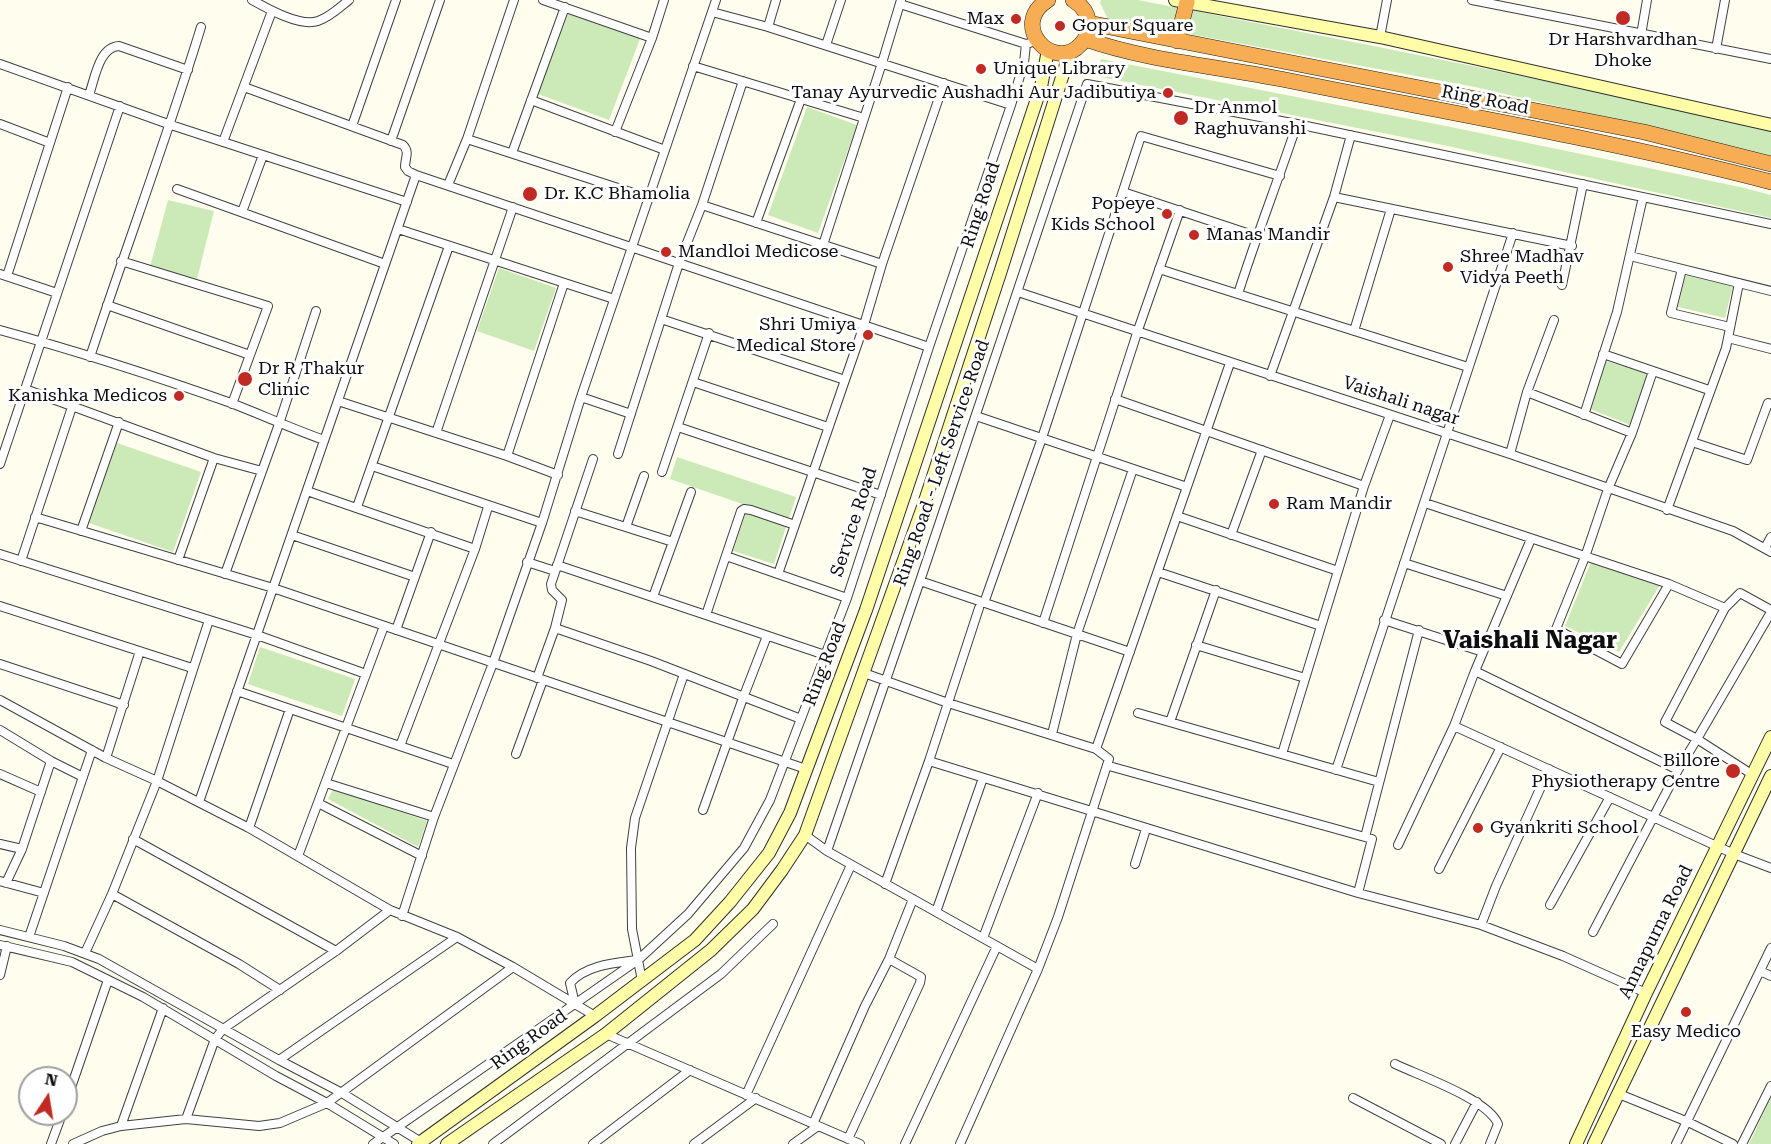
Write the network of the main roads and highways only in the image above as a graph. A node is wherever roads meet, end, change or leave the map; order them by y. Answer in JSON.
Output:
{"nodes":[{"id":1,"x":1073,"y":0,"type":"edge"},
{"id":2,"x":1044,"y":1,"type":"edge"},
{"id":3,"x":1181,"y":1,"type":"edge"},
{"id":4,"x":1089,"y":24,"type":"junction"},
{"id":5,"x":1085,"y":39,"type":"junction"},
{"id":6,"x":1177,"y":41,"type":"junction"},
{"id":7,"x":1037,"y":45,"type":"junction"},
{"id":8,"x":1070,"y":52,"type":"junction"},
{"id":9,"x":1771,"y":125,"type":"edge"},
{"id":10,"x":1771,"y":164,"type":"edge"},
{"id":11,"x":1771,"y":182,"type":"edge"},
{"id":12,"x":1771,"y":737,"type":"edge"},
{"id":13,"x":1771,"y":776,"type":"edge"},
{"id":14,"x":642,"y":981,"type":"junction"},
{"id":15,"x":655,"y":996,"type":"junction"},
{"id":16,"x":419,"y":1143,"type":"edge"},
{"id":17,"x":447,"y":1144,"type":"edge"},
{"id":18,"x":1576,"y":1144,"type":"edge"},
{"id":19,"x":1594,"y":1144,"type":"edge"}],
"edges":[{"from":1,"to":4,"type":"highway"},
{"from":2,"to":7,"type":"highway"},
{"from":3,"to":6,"type":"highway"},
{"from":3,"to":9,"type":"main road"},
{"from":4,"to":5,"type":"highway"},
{"from":4,"to":6,"type":"highway","name":"Ring Road"},
{"from":5,"to":8,"type":"highway"},
{"from":5,"to":11,"type":"highway","name":"Ring Road"},
{"from":6,"to":10,"type":"highway","name":"Ring Road"},
{"from":7,"to":8,"type":"highway"},
{"from":7,"to":14,"type":"main road","name":"Ring Road"},
{"from":8,"to":15,"type":"main road","name":"Ring Road"},
{"from":12,"to":18,"type":"main road","name":"Annapurna Road"},
{"from":13,"to":19,"type":"main road","name":"Annapurna Road"},
{"from":14,"to":15,"type":"main road"},
{"from":14,"to":16,"type":"main road","name":"Ring Road"},
{"from":15,"to":17,"type":"main road","name":"Ring Road"}]}
